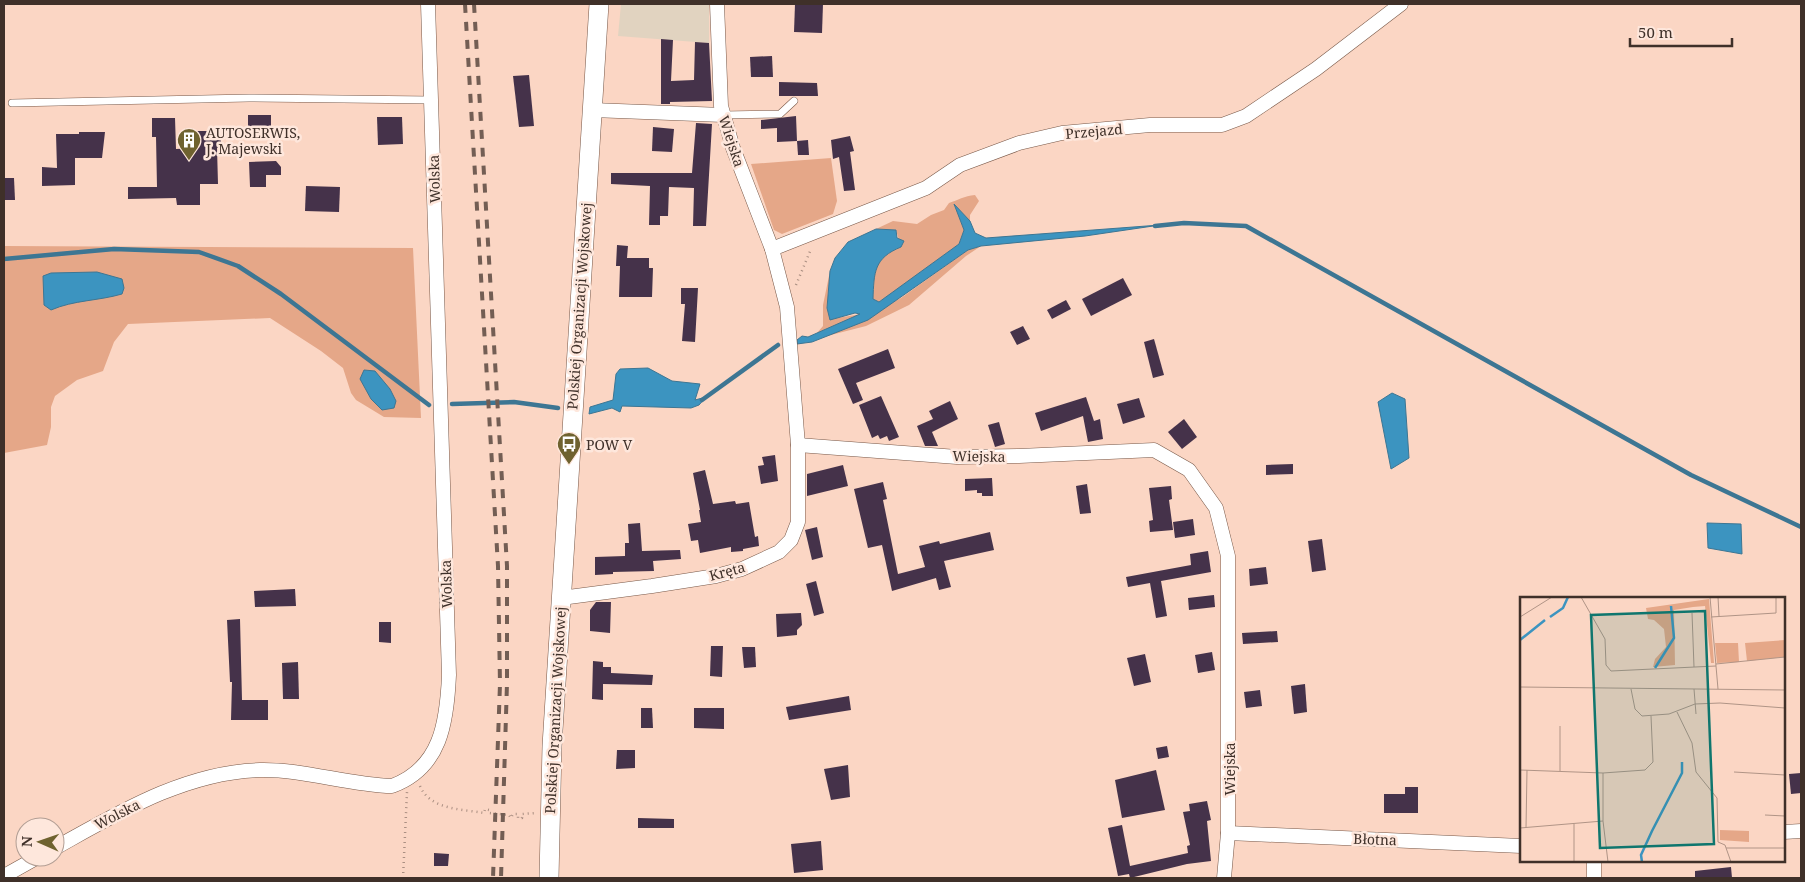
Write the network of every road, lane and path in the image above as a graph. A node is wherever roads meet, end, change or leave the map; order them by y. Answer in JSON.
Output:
{"nodes":[{"id":1,"x":428,"y":4,"type":"edge"},
{"id":2,"x":599,"y":4,"type":"edge"},
{"id":3,"x":718,"y":4,"type":"edge"},
{"id":4,"x":1401,"y":4,"type":"edge"},
{"id":5,"x":431,"y":100,"type":"junction"},
{"id":6,"x":794,"y":101,"type":"dead end"},
{"id":7,"x":12,"y":103,"type":"dead end"},
{"id":8,"x":592,"y":110,"type":"junction"},
{"id":9,"x":723,"y":115,"type":"junction"},
{"id":10,"x":811,"y":248,"type":"dead end"},
{"id":11,"x":772,"y":249,"type":"junction"},
{"id":12,"x":787,"y":307,"type":"junction"},
{"id":13,"x":798,"y":445,"type":"junction"},
{"id":14,"x":561,"y":598,"type":"junction"},
{"id":15,"x":412,"y":777,"type":"junction"},
{"id":16,"x":542,"y":813,"type":"dead end"},
{"id":17,"x":1801,"y":831,"type":"edge"},
{"id":18,"x":1785,"y":832,"type":"edge"},
{"id":19,"x":1228,"y":833,"type":"junction"},
{"id":20,"x":65,"y":843,"type":"edge"},
{"id":21,"x":1520,"y":846,"type":"edge"},
{"id":22,"x":1594,"y":862,"type":"edge"},
{"id":23,"x":20,"y":867,"type":"edge"},
{"id":24,"x":4,"y":876,"type":"edge"},
{"id":25,"x":403,"y":878,"type":"edge"},
{"id":26,"x":549,"y":878,"type":"edge"},
{"id":27,"x":1224,"y":878,"type":"edge"},
{"id":28,"x":1594,"y":878,"type":"edge"}],
"edges":[{"from":1,"to":5,"type":"street","name":"Wolska"},
{"from":2,"to":8,"type":"main road","name":"Polskiej Organizacji Wojskowej"},
{"from":3,"to":9,"type":"street","name":"Wiejska"},
{"from":4,"to":11,"type":"street","name":"Przejazd"},
{"from":5,"to":7,"type":"lane"},
{"from":5,"to":15,"type":"street","name":"Wolska"},
{"from":6,"to":9,"type":"lane"},
{"from":8,"to":9,"type":"street"},
{"from":8,"to":14,"type":"main road","name":"Polskiej Organizacji Wojskowej"},
{"from":9,"to":11,"type":"street","name":"Wiejska"},
{"from":10,"to":12,"type":"path"},
{"from":11,"to":12,"type":"street","name":"Wiejska"},
{"from":12,"to":13,"type":"street","name":"Wiejska"},
{"from":13,"to":14,"type":"street","name":"Kręta"},
{"from":13,"to":19,"type":"street","name":"Wiejska"},
{"from":14,"to":26,"type":"main road","name":"Polskiej Organizacji Wojskowej"},
{"from":15,"to":16,"type":"path"},
{"from":15,"to":20,"type":"street","name":"Wolska"},
{"from":15,"to":25,"type":"path"},
{"from":17,"to":18,"type":"street"},
{"from":19,"to":21,"type":"street","name":"Błotna"},
{"from":19,"to":27,"type":"street","name":"Wiejska"},
{"from":22,"to":28,"type":"street"},
{"from":23,"to":24,"type":"street"}]}
